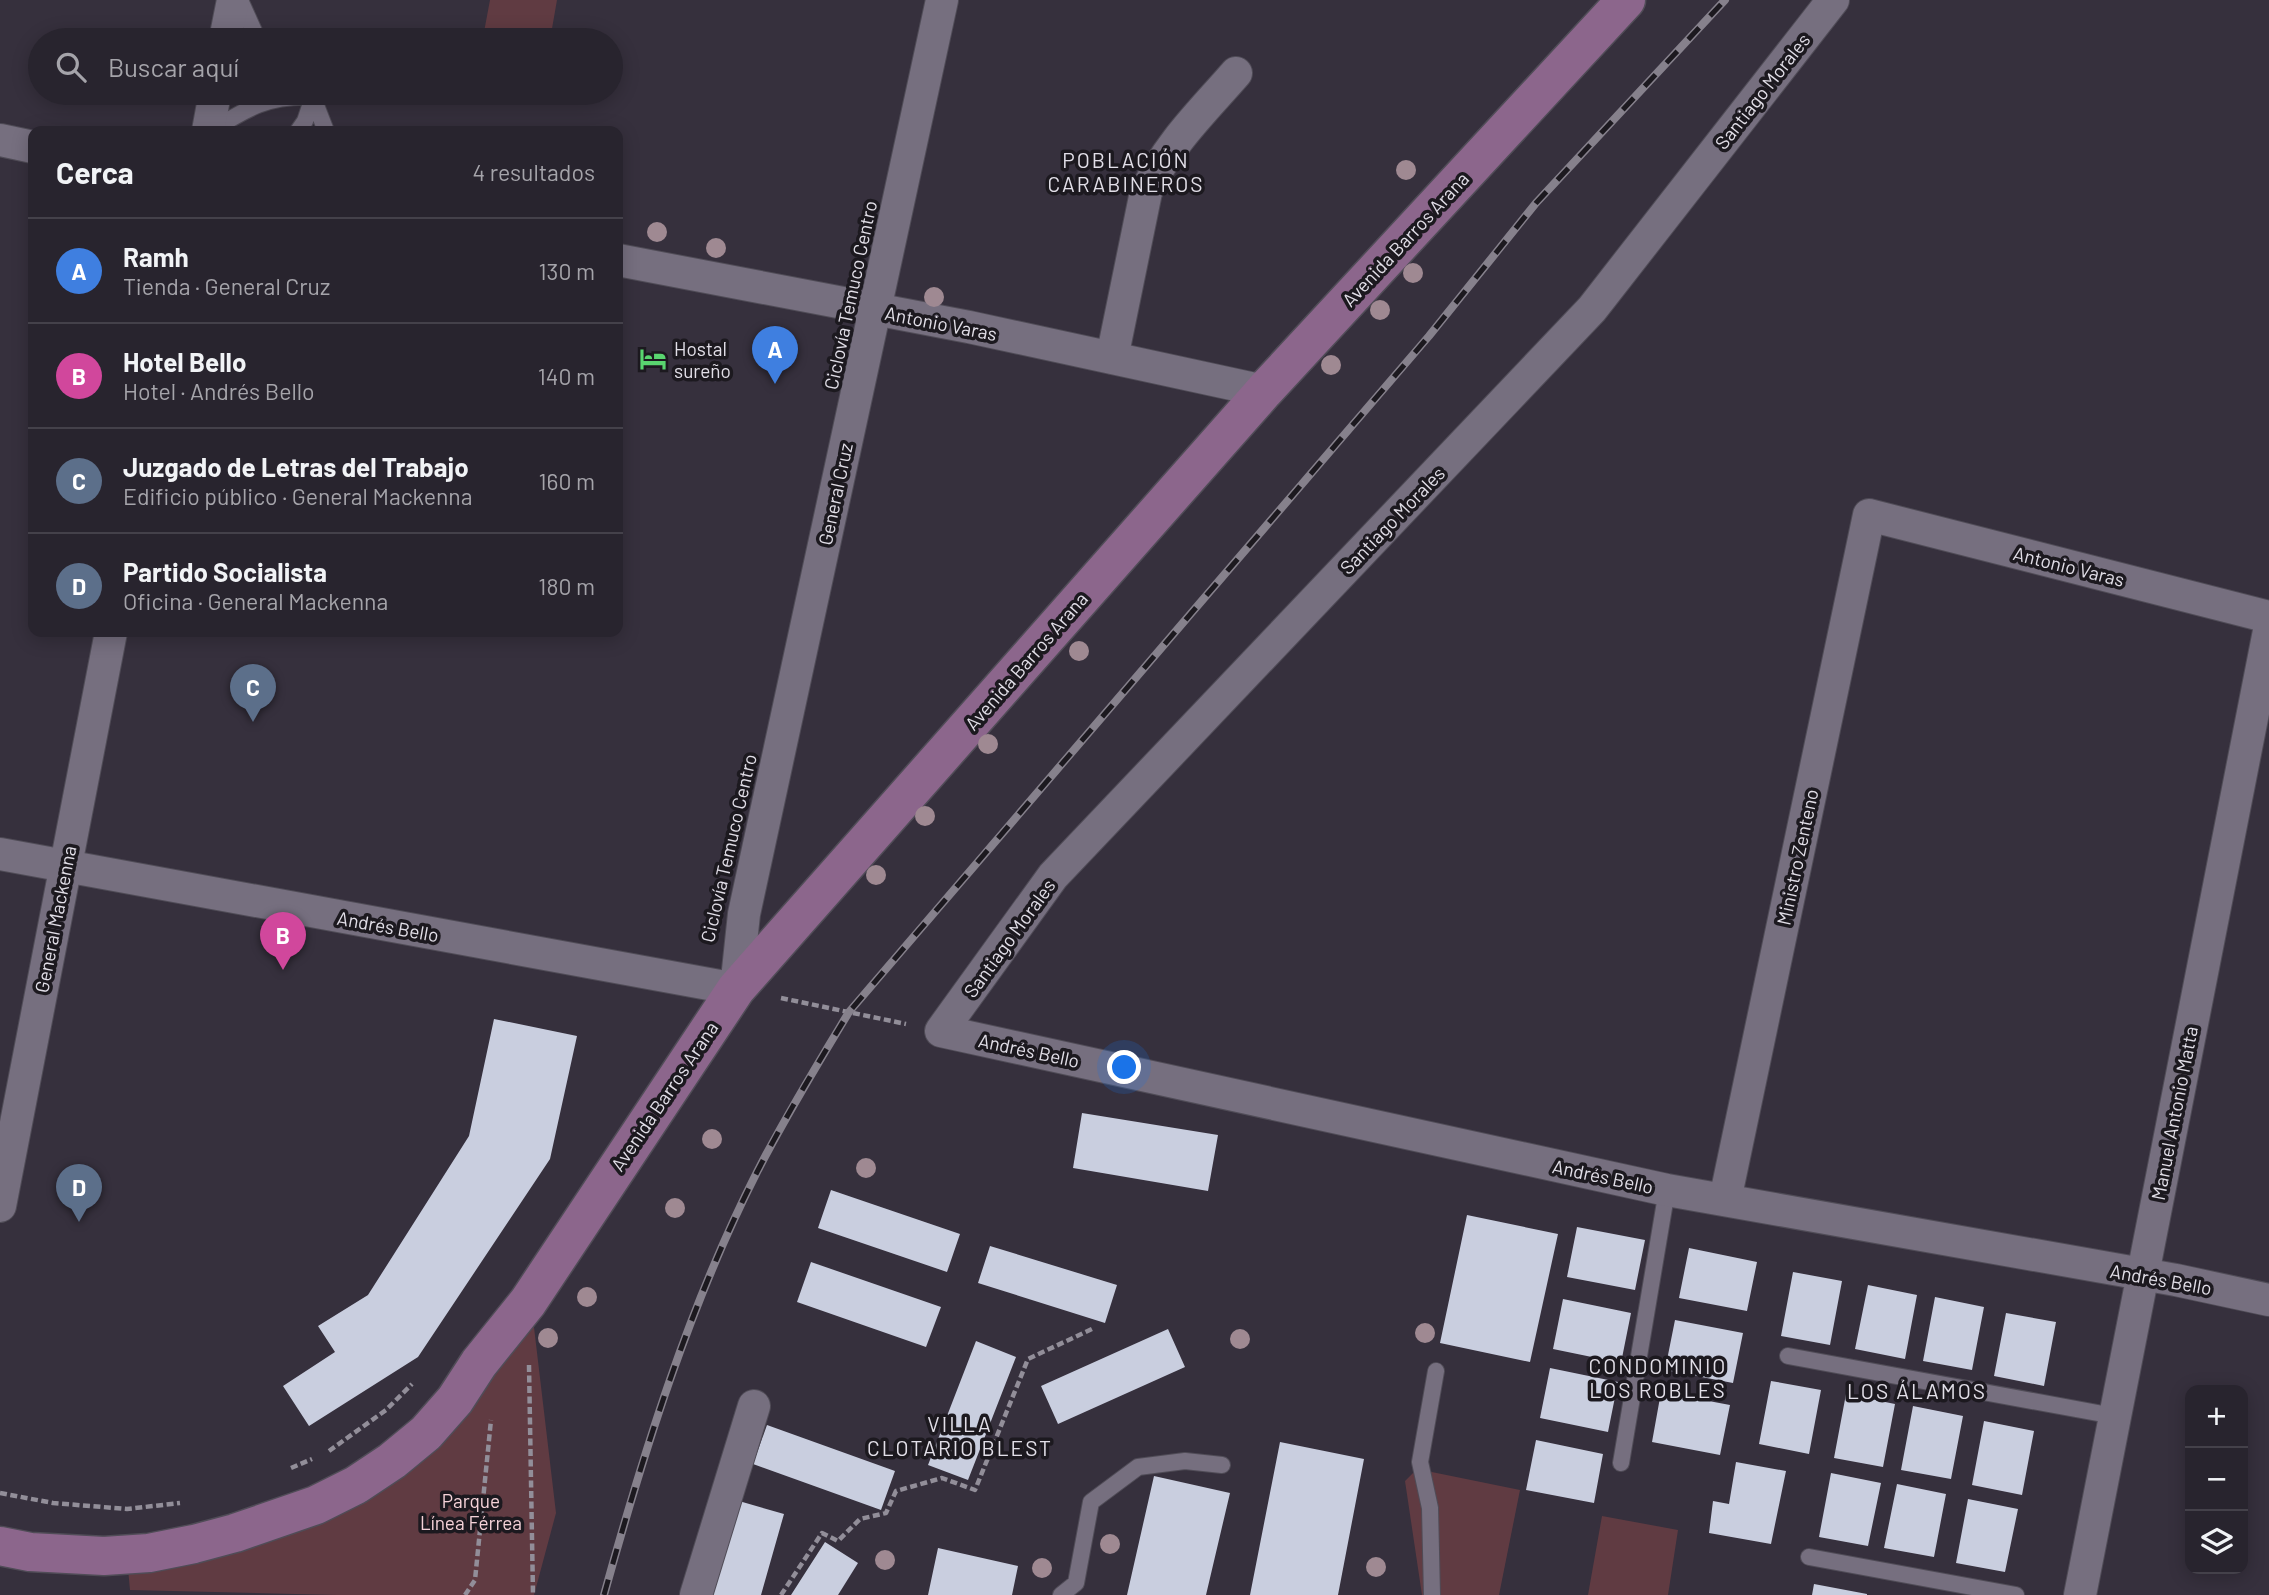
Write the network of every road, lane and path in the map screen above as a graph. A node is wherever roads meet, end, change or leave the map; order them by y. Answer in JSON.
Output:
{"nodes":[{"id":1,"x":233,"y":0,"type":"edge"},
{"id":2,"x":240,"y":0,"type":"edge"},
{"id":3,"x":942,"y":0,"type":"edge"},
{"id":4,"x":1626,"y":0,"type":"edge"},
{"id":5,"x":1833,"y":0,"type":"edge"},
{"id":6,"x":227,"y":28,"type":"edge"},
{"id":7,"x":253,"y":28,"type":"edge"},
{"id":8,"x":1237,"y":73,"type":"dead end"},
{"id":9,"x":213,"y":105,"type":"edge"},
{"id":10,"x":254,"y":105,"type":"edge"},
{"id":11,"x":309,"y":105,"type":"edge"},
{"id":12,"x":316,"y":105,"type":"edge"},
{"id":13,"x":210,"y":126,"type":"edge"},
{"id":14,"x":218,"y":126,"type":"edge"},
{"id":15,"x":302,"y":126,"type":"edge"},
{"id":16,"x":324,"y":126,"type":"edge"},
{"id":17,"x":623,"y":261,"type":"edge"},
{"id":18,"x":875,"y":310,"type":"junction"},
{"id":19,"x":1112,"y":358,"type":"junction"},
{"id":20,"x":1264,"y":391,"type":"junction"},
{"id":21,"x":1870,"y":515,"type":"joint"},
{"id":22,"x":2269,"y":617,"type":"edge"},
{"id":23,"x":2269,"y":631,"type":"edge"},
{"id":24,"x":110,"y":637,"type":"edge"},
{"id":25,"x":0,"y":854,"type":"edge"},
{"id":26,"x":66,"y":866,"type":"junction"},
{"id":27,"x":736,"y":989,"type":"junction"},
{"id":28,"x":941,"y":1031,"type":"junction"},
{"id":29,"x":1667,"y":1190,"type":"junction"},
{"id":30,"x":1725,"y":1200,"type":"junction"},
{"id":31,"x":0,"y":1206,"type":"edge"},
{"id":32,"x":2141,"y":1275,"type":"junction"},
{"id":33,"x":2269,"y":1300,"type":"edge"},
{"id":34,"x":528,"y":1302,"type":"junction"},
{"id":35,"x":1092,"y":1329,"type":"dead end"},
{"id":36,"x":1788,"y":1356,"type":"dead end"},
{"id":37,"x":1436,"y":1371,"type":"dead end"},
{"id":38,"x":415,"y":1380,"type":"dead end"},
{"id":39,"x":754,"y":1406,"type":"dead end"},
{"id":40,"x":492,"y":1415,"type":"dead end"},
{"id":41,"x":2115,"y":1416,"type":"junction"},
{"id":42,"x":1621,"y":1463,"type":"dead end"},
{"id":43,"x":1222,"y":1465,"type":"dead end"},
{"id":44,"x":286,"y":1471,"type":"dead end"},
{"id":45,"x":0,"y":1493,"type":"edge"},
{"id":46,"x":192,"y":1500,"type":"dead end"},
{"id":47,"x":0,"y":1546,"type":"edge"},
{"id":48,"x":1809,"y":1557,"type":"dead end"},
{"id":49,"x":466,"y":1595,"type":"edge"},
{"id":50,"x":533,"y":1595,"type":"edge"},
{"id":51,"x":696,"y":1595,"type":"edge"},
{"id":52,"x":781,"y":1595,"type":"edge"},
{"id":53,"x":1061,"y":1595,"type":"edge"},
{"id":54,"x":1432,"y":1595,"type":"edge"},
{"id":55,"x":2016,"y":1595,"type":"edge"},
{"id":56,"x":2080,"y":1595,"type":"edge"}],
"edges":[{"from":1,"to":6,"type":"street"},
{"from":2,"to":7,"type":"lane"},
{"from":3,"to":18,"type":"street","name":"General Cruz"},
{"from":4,"to":20,"type":"main road","name":"Avenida Barros Arana"},
{"from":5,"to":28,"type":"street","name":"Santiago Morales"},
{"from":8,"to":19,"type":"street"},
{"from":9,"to":13,"type":"street"},
{"from":10,"to":14,"type":"lane"},
{"from":11,"to":15,"type":"lane"},
{"from":12,"to":16,"type":"lane"},
{"from":17,"to":18,"type":"street","name":"Antonio Varas"},
{"from":18,"to":19,"type":"street","name":"Antonio Varas"},
{"from":18,"to":27,"type":"street","name":"General Cruz"},
{"from":19,"to":20,"type":"street","name":"Antonio Varas"},
{"from":20,"to":27,"type":"main road","name":"Avenida Barros Arana"},
{"from":21,"to":22,"type":"street","name":"Antonio Varas"},
{"from":21,"to":30,"type":"street","name":"Ministro Zenteno"},
{"from":23,"to":32,"type":"street","name":"Manuel Antonio Matta"},
{"from":24,"to":26,"type":"street","name":"General Mackenna"},
{"from":25,"to":26,"type":"street","name":"Andrés Bello"},
{"from":26,"to":27,"type":"street","name":"Andrés Bello"},
{"from":26,"to":31,"type":"street","name":"General Mackenna"},
{"from":27,"to":28,"type":"path"},
{"from":27,"to":34,"type":"main road","name":"Avenida Barros Arana"},
{"from":28,"to":29,"type":"street","name":"Andrés Bello"},
{"from":29,"to":30,"type":"street","name":"Andrés Bello"},
{"from":29,"to":42,"type":"lane"},
{"from":30,"to":32,"type":"street","name":"Andrés Bello"},
{"from":32,"to":33,"type":"street","name":"Andrés Bello"},
{"from":32,"to":41,"type":"street","name":"Manuel Antonio Matta"},
{"from":34,"to":47,"type":"main road","name":"Avenida Barros Arana"},
{"from":34,"to":50,"type":"path"},
{"from":35,"to":52,"type":"path"},
{"from":36,"to":41,"type":"lane"},
{"from":37,"to":54,"type":"lane"},
{"from":38,"to":44,"type":"path"},
{"from":39,"to":51,"type":"street"},
{"from":40,"to":49,"type":"path"},
{"from":41,"to":56,"type":"street","name":"Manuel Antonio Matta"},
{"from":43,"to":53,"type":"lane"},
{"from":45,"to":46,"type":"path"},
{"from":48,"to":55,"type":"lane"}]}
